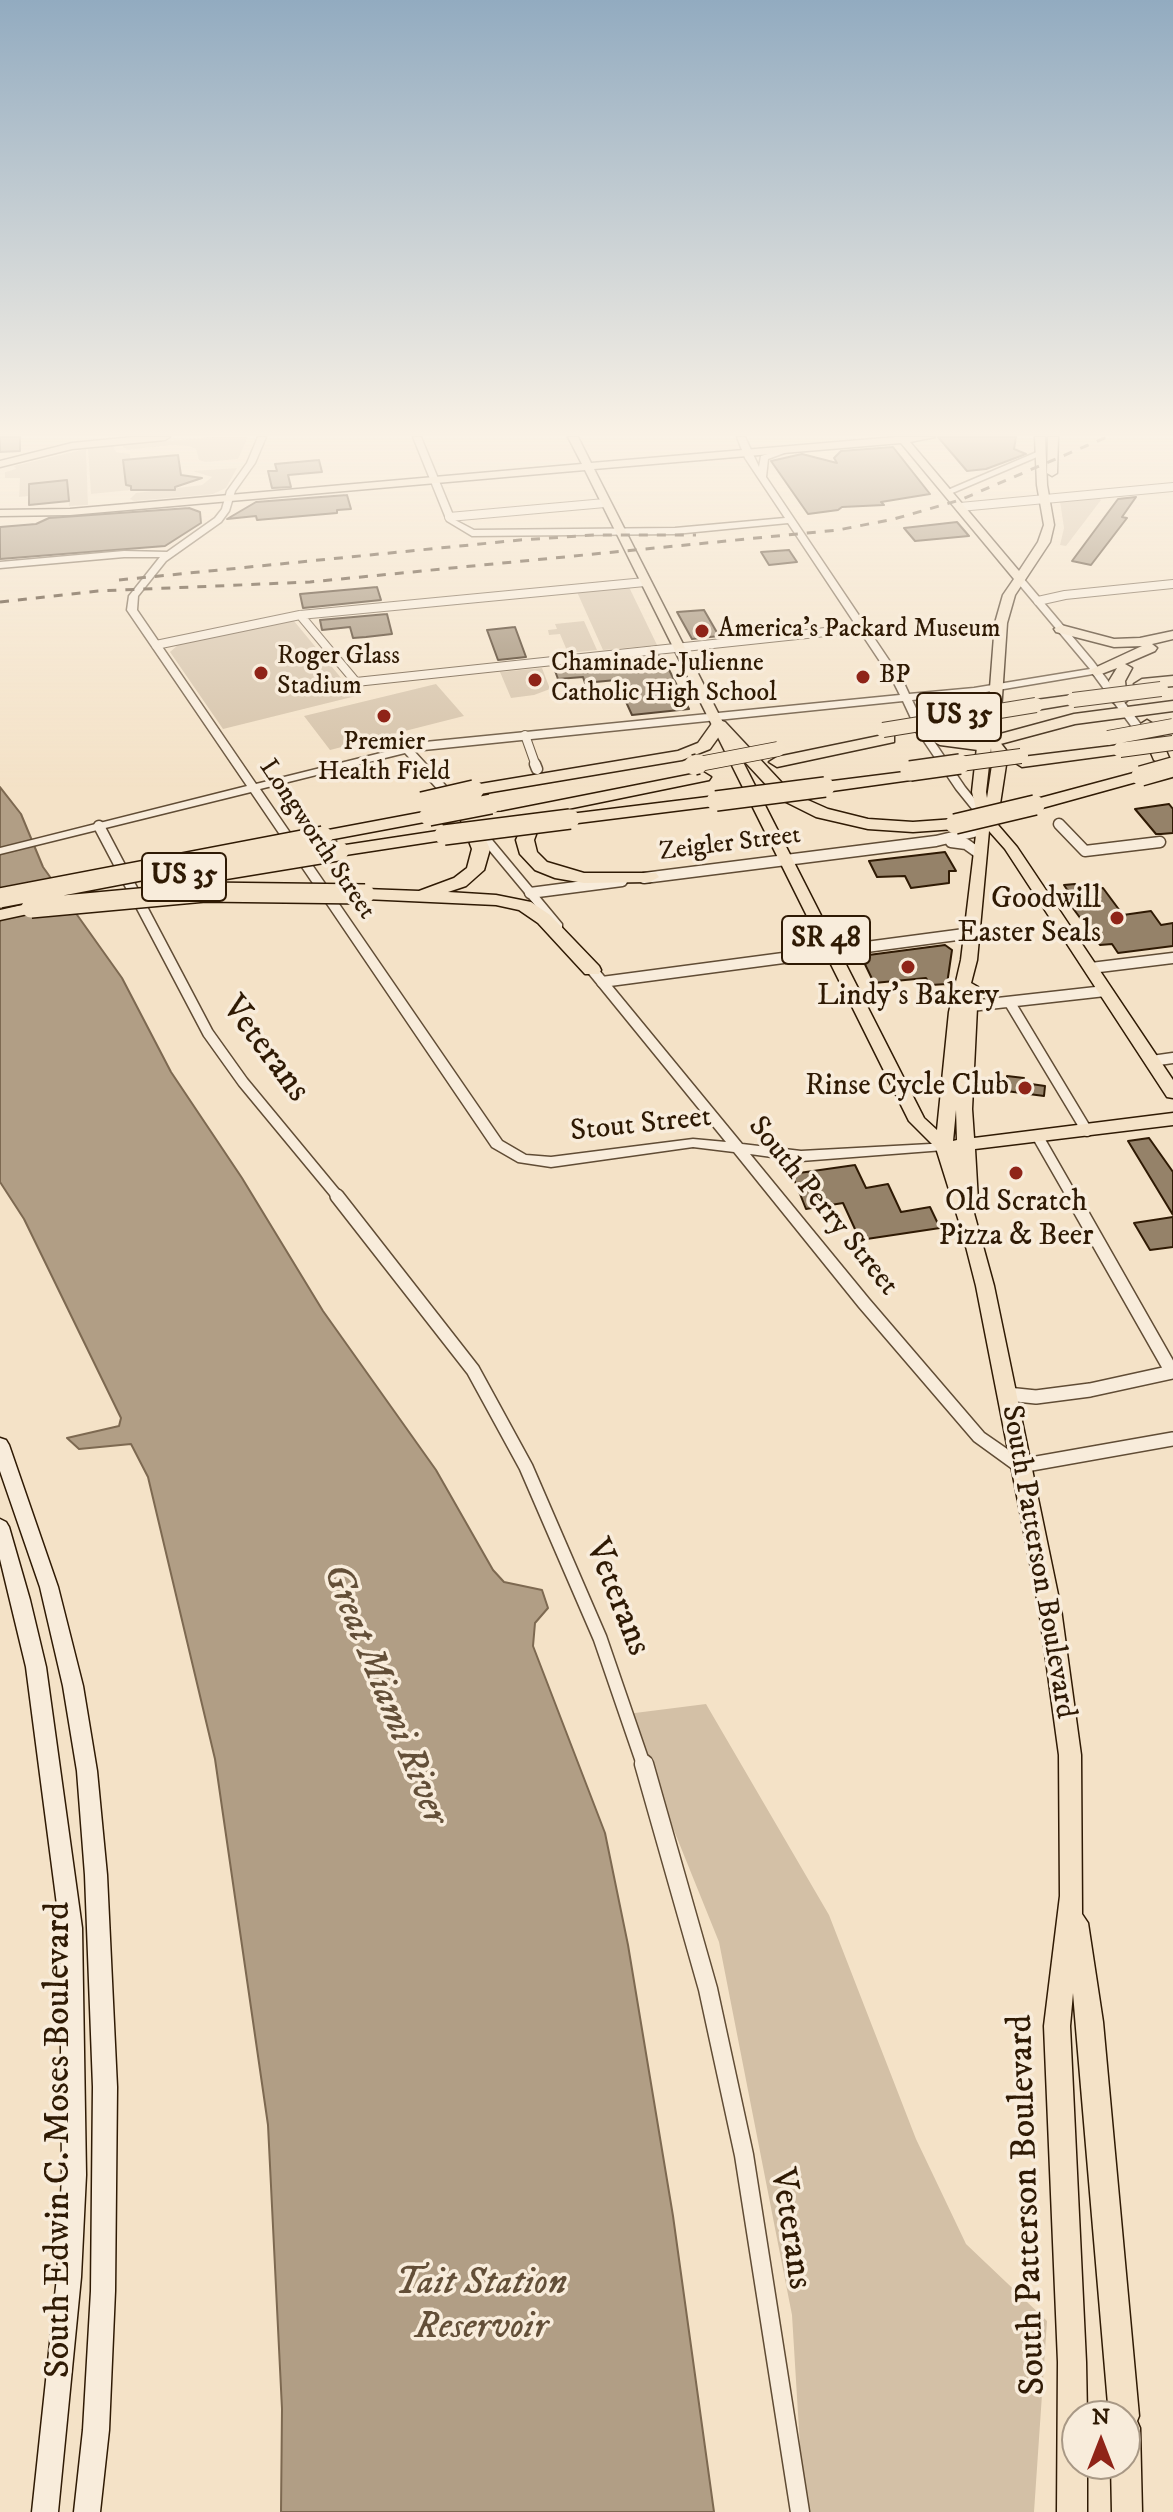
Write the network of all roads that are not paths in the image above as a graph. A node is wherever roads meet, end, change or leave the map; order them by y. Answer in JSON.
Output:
{"nodes":[{"id":1,"x":121,"y":554,"type":"edge"},
{"id":2,"x":134,"y":554,"type":"edge"},
{"id":3,"x":631,"y":554,"type":"edge"},
{"id":4,"x":814,"y":554,"type":"edge"},
{"id":5,"x":999,"y":554,"type":"edge"},
{"id":6,"x":1034,"y":554,"type":"edge"},
{"id":7,"x":1046,"y":554,"type":"edge"},
{"id":8,"x":167,"y":555,"type":"joint"},
{"id":9,"x":1004,"y":560,"type":"junction"},
{"id":10,"x":1030,"y":561,"type":"junction"},
{"id":11,"x":0,"y":565,"type":"edge"},
{"id":12,"x":1020,"y":580,"type":"junction"},
{"id":13,"x":645,"y":582,"type":"junction"},
{"id":14,"x":1173,"y":584,"type":"edge"},
{"id":15,"x":1038,"y":601,"type":"junction"},
{"id":16,"x":300,"y":615,"type":"junction"},
{"id":17,"x":863,"y":628,"type":"junction"},
{"id":18,"x":1061,"y":629,"type":"junction"},
{"id":19,"x":1173,"y":640,"type":"edge"},
{"id":20,"x":156,"y":645,"type":"junction"},
{"id":21,"x":680,"y":648,"type":"junction"},
{"id":22,"x":1124,"y":668,"type":"junction"},
{"id":23,"x":1096,"y":671,"type":"junction"},
{"id":24,"x":1030,"y":683,"type":"junction"},
{"id":25,"x":1106,"y":684,"type":"junction"},
{"id":26,"x":1169,"y":686,"type":"edge"},
{"id":27,"x":996,"y":688,"type":"junction"},
{"id":28,"x":907,"y":698,"type":"junction"},
{"id":29,"x":1073,"y":700,"type":"junction"},
{"id":30,"x":1122,"y":706,"type":"junction"},
{"id":31,"x":1173,"y":706,"type":"edge"},
{"id":32,"x":717,"y":720,"type":"junction"},
{"id":33,"x":1173,"y":726,"type":"edge"},
{"id":34,"x":922,"y":731,"type":"junction"},
{"id":35,"x":525,"y":735,"type":"junction"},
{"id":36,"x":992,"y":741,"type":"junction"},
{"id":37,"x":1173,"y":743,"type":"edge"},
{"id":38,"x":1114,"y":744,"type":"junction"},
{"id":39,"x":408,"y":750,"type":"junction"},
{"id":40,"x":1167,"y":763,"type":"edge"},
{"id":41,"x":537,"y":769,"type":"dead end"},
{"id":42,"x":698,"y":771,"type":"junction"},
{"id":43,"x":1173,"y":776,"type":"edge"},
{"id":44,"x":254,"y":789,"type":"junction"},
{"id":45,"x":425,"y":809,"type":"junction"},
{"id":46,"x":565,"y":812,"type":"junction"},
{"id":47,"x":468,"y":818,"type":"junction"},
{"id":48,"x":984,"y":824,"type":"junction"},
{"id":49,"x":1059,"y":824,"type":"dead end"},
{"id":50,"x":99,"y":826,"type":"junction"},
{"id":51,"x":936,"y":841,"type":"junction"},
{"id":52,"x":1160,"y":842,"type":"dead end"},
{"id":53,"x":0,"y":851,"type":"edge"},
{"id":54,"x":980,"y":854,"type":"junction"},
{"id":55,"x":786,"y":860,"type":"junction"},
{"id":56,"x":650,"y":877,"type":"junction"},
{"id":57,"x":530,"y":893,"type":"junction"},
{"id":58,"x":420,"y":897,"type":"junction"},
{"id":59,"x":0,"y":898,"type":"edge"},
{"id":60,"x":449,"y":898,"type":"junction"},
{"id":61,"x":31,"y":908,"type":"junction"},
{"id":62,"x":0,"y":915,"type":"edge"},
{"id":63,"x":972,"y":933,"type":"junction"},
{"id":64,"x":832,"y":951,"type":"junction"},
{"id":65,"x":1173,"y":958,"type":"edge"},
{"id":66,"x":969,"y":960,"type":"junction"},
{"id":67,"x":1091,"y":968,"type":"junction"},
{"id":68,"x":597,"y":976,"type":"junction"},
{"id":69,"x":1105,"y":991,"type":"junction"},
{"id":70,"x":1010,"y":1003,"type":"junction"},
{"id":71,"x":971,"y":1006,"type":"junction"},
{"id":72,"x":1173,"y":1058,"type":"edge"},
{"id":73,"x":1152,"y":1061,"type":"junction"},
{"id":74,"x":1173,"y":1093,"type":"edge"},
{"id":75,"x":1173,"y":1119,"type":"edge"},
{"id":76,"x":1087,"y":1131,"type":"junction"},
{"id":77,"x":1038,"y":1137,"type":"junction"},
{"id":78,"x":737,"y":1146,"type":"junction"},
{"id":79,"x":944,"y":1146,"type":"junction"},
{"id":80,"x":964,"y":1146,"type":"junction"},
{"id":81,"x":543,"y":1162,"type":"joint"},
{"id":82,"x":971,"y":1231,"type":"junction"},
{"id":83,"x":1172,"y":1372,"type":"edge"},
{"id":84,"x":1007,"y":1394,"type":"junction"},
{"id":85,"x":1173,"y":1439,"type":"edge"},
{"id":86,"x":0,"y":1445,"type":"edge"},
{"id":87,"x":1020,"y":1466,"type":"junction"},
{"id":88,"x":0,"y":1527,"type":"edge"},
{"id":89,"x":1072,"y":1896,"type":"junction"},
{"id":90,"x":1123,"y":2400,"type":"edge"},
{"id":91,"x":1126,"y":2480,"type":"edge"},
{"id":92,"x":45,"y":2512,"type":"edge"},
{"id":93,"x":87,"y":2512,"type":"edge"},
{"id":94,"x":800,"y":2512,"type":"edge"},
{"id":95,"x":1072,"y":2512,"type":"edge"},
{"id":96,"x":1127,"y":2512,"type":"edge"}],
"edges":[{"from":1,"to":11,"type":"street"},
{"from":2,"to":8,"type":"street"},
{"from":3,"to":13,"type":"main road","number":"SR 48"},
{"from":4,"to":17,"type":"street"},
{"from":5,"to":9,"type":"main road"},
{"from":6,"to":10,"type":"main road","name":"South Patterson Boulevard"},
{"from":7,"to":12,"type":"main road","name":"South Patterson Boulevard"},
{"from":8,"to":20,"type":"street","name":"Longworth Street"},
{"from":9,"to":10,"type":"main road"},
{"from":9,"to":12,"type":"main road"},
{"from":10,"to":12,"type":"main road","name":"South Patterson Boulevard"},
{"from":12,"to":15,"type":"street"},
{"from":12,"to":27,"type":"main road","name":"South Patterson Boulevard"},
{"from":13,"to":16,"type":"street"},
{"from":13,"to":21,"type":"main road","number":"SR 48"},
{"from":14,"to":15,"type":"street"},
{"from":15,"to":18,"type":"street"},
{"from":16,"to":20,"type":"street"},
{"from":16,"to":21,"type":"street"},
{"from":17,"to":21,"type":"street"},
{"from":17,"to":28,"type":"street"},
{"from":18,"to":19,"type":"highway"},
{"from":18,"to":23,"type":"street"},
{"from":19,"to":22,"type":"highway"},
{"from":19,"to":23,"type":"highway"},
{"from":20,"to":44,"type":"street","name":"Longworth Street"},
{"from":21,"to":32,"type":"main road","number":"SR 48"},
{"from":22,"to":23,"type":"highway"},
{"from":22,"to":30,"type":"highway"},
{"from":23,"to":24,"type":"street"},
{"from":23,"to":25,"type":"street"},
{"from":24,"to":25,"type":"street"},
{"from":24,"to":27,"type":"street"},
{"from":25,"to":30,"type":"street"},
{"from":26,"to":29,"type":"highway","number":"US 35","bridge":true},
{"from":26,"to":29,"type":"highway","bridge":true},
{"from":27,"to":28,"type":"street"},
{"from":27,"to":36,"type":"main road","name":"South Patterson Boulevard"},
{"from":28,"to":32,"type":"street"},
{"from":28,"to":34,"type":"street"},
{"from":29,"to":42,"type":"highway","number":"US 35","bridge":true},
{"from":30,"to":31,"type":"highway"},
{"from":30,"to":36,"type":"highway"},
{"from":30,"to":40,"type":"street"},
{"from":31,"to":40,"type":"highway"},
{"from":32,"to":35,"type":"street"},
{"from":32,"to":40,"type":"highway","bridge":true},
{"from":32,"to":45,"type":"highway","bridge":true},
{"from":32,"to":55,"type":"main road","number":"SR 48"},
{"from":33,"to":38,"type":"highway","bridge":true},
{"from":34,"to":36,"type":"highway"},
{"from":34,"to":48,"type":"street"},
{"from":35,"to":39,"type":"street"},
{"from":35,"to":41,"type":"street"},
{"from":36,"to":48,"type":"main road","name":"South Patterson Boulevard"},
{"from":37,"to":38,"type":"highway","number":"US 35","bridge":true},
{"from":38,"to":46,"type":"highway","number":"US 35","bridge":true},
{"from":39,"to":44,"type":"street"},
{"from":39,"to":47,"type":"street","name":"South Perry Street"},
{"from":40,"to":43,"type":"street"},
{"from":42,"to":45,"type":"highway","number":"US 35","bridge":true},
{"from":42,"to":46,"type":"highway"},
{"from":44,"to":50,"type":"street"},
{"from":44,"to":81,"type":"street","name":"Longworth Street"},
{"from":45,"to":59,"type":"highway","number":"US 35","bridge":true},
{"from":46,"to":47,"type":"highway"},
{"from":46,"to":56,"type":"highway"},
{"from":46,"to":61,"type":"highway","number":"US 35","bridge":true},
{"from":47,"to":57,"type":"street","name":"South Perry Street"},
{"from":47,"to":58,"type":"highway"},
{"from":48,"to":51,"type":"street","name":"Zeigler Street"},
{"from":48,"to":54,"type":"main road","name":"South Patterson Boulevard"},
{"from":48,"to":67,"type":"main road"},
{"from":49,"to":52,"type":"street"},
{"from":50,"to":53,"type":"street"},
{"from":50,"to":94,"type":"street","name":"Veterans"},
{"from":51,"to":54,"type":"street","name":"Zeigler Street"},
{"from":51,"to":55,"type":"street","name":"Zeigler Street"},
{"from":54,"to":63,"type":"main road","name":"South Patterson Boulevard"},
{"from":55,"to":56,"type":"street","name":"Zeigler Street"},
{"from":55,"to":64,"type":"main road","number":"SR 48"},
{"from":56,"to":57,"type":"street","name":"Zeigler Street"},
{"from":57,"to":60,"type":"highway"},
{"from":57,"to":68,"type":"street","name":"South Perry Street"},
{"from":58,"to":60,"type":"highway"},
{"from":58,"to":61,"type":"highway","bridge":true},
{"from":60,"to":68,"type":"highway"},
{"from":61,"to":62,"type":"highway","number":"US 35"},
{"from":63,"to":64,"type":"street"},
{"from":63,"to":66,"type":"main road","name":"South Patterson Boulevard"},
{"from":64,"to":68,"type":"street"},
{"from":64,"to":79,"type":"main road","number":"SR 48"},
{"from":65,"to":67,"type":"street"},
{"from":66,"to":71,"type":"main road","name":"South Patterson Boulevard"},
{"from":66,"to":79,"type":"main road","name":"South Patterson Boulevard"},
{"from":67,"to":69,"type":"main road"},
{"from":68,"to":78,"type":"street","name":"South Perry Street"},
{"from":69,"to":70,"type":"street"},
{"from":69,"to":73,"type":"main road"},
{"from":70,"to":71,"type":"street"},
{"from":70,"to":76,"type":"street"},
{"from":71,"to":80,"type":"main road","name":"South Patterson Boulevard"},
{"from":72,"to":73,"type":"street"},
{"from":73,"to":74,"type":"main road"},
{"from":75,"to":76,"type":"main road","name":"Stout Street"},
{"from":76,"to":77,"type":"main road","name":"Stout Street"},
{"from":77,"to":80,"type":"main road","name":"Stout Street"},
{"from":77,"to":83,"type":"street"},
{"from":78,"to":79,"type":"street","name":"Stout Street"},
{"from":78,"to":81,"type":"street","name":"Stout Street"},
{"from":78,"to":87,"type":"street","name":"South Perry Street"},
{"from":79,"to":80,"type":"main road","name":"Stout Street"},
{"from":79,"to":82,"type":"main road","name":"South Patterson Boulevard"},
{"from":80,"to":82,"type":"main road","name":"South Patterson Boulevard"},
{"from":82,"to":84,"type":"main road","name":"South Patterson Boulevard"},
{"from":83,"to":84,"type":"street"},
{"from":84,"to":87,"type":"main road","name":"South Patterson Boulevard"},
{"from":85,"to":87,"type":"street"},
{"from":86,"to":93,"type":"main road","name":"South Edwin C. Moses Boulevard"},
{"from":87,"to":89,"type":"main road","name":"South Patterson Boulevard"},
{"from":88,"to":92,"type":"main road","name":"South Edwin C. Moses Boulevard"},
{"from":89,"to":90,"type":"main road","name":"South Patterson Boulevard"},
{"from":89,"to":95,"type":"main road","name":"South Patterson Boulevard"},
{"from":91,"to":96,"type":"main road"}]}
